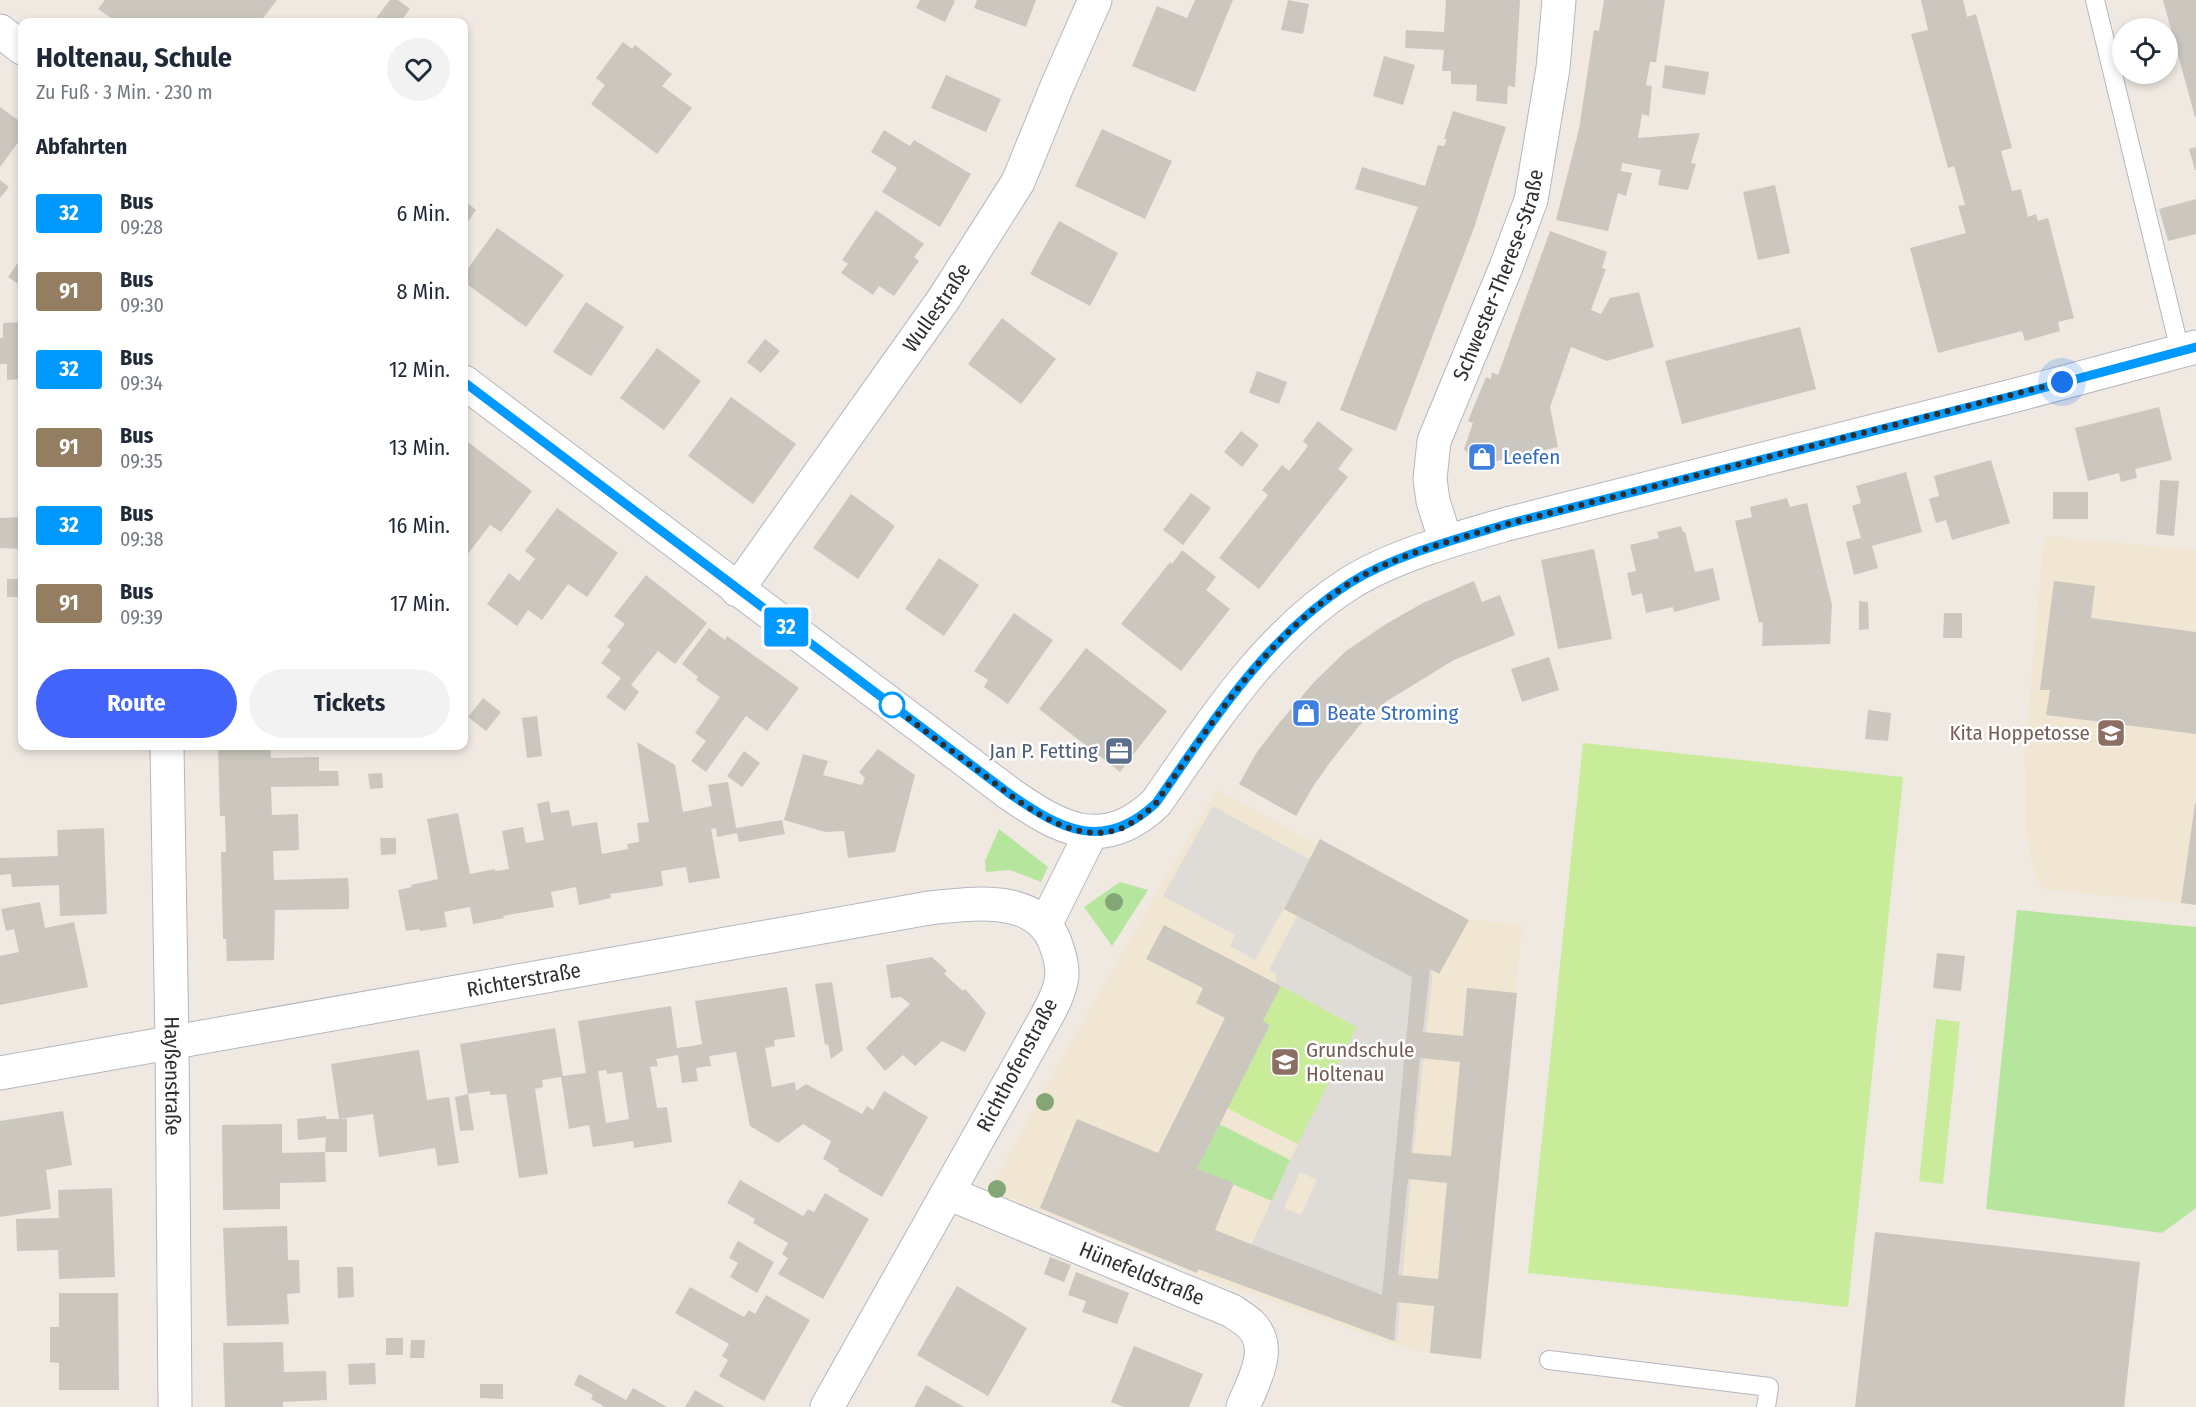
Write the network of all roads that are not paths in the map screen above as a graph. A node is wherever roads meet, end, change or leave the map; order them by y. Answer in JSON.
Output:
{"nodes":[{"id":1,"x":1095,"y":0,"type":"edge"},
{"id":2,"x":1559,"y":0,"type":"edge"},
{"id":3,"x":2095,"y":0,"type":"edge"},
{"id":4,"x":0,"y":31,"type":"edge"},
{"id":5,"x":18,"y":45,"type":"edge"},
{"id":6,"x":2188,"y":349,"type":"edge"},
{"id":7,"x":468,"y":385,"type":"edge"},
{"id":8,"x":1446,"y":542,"type":"junction"},
{"id":9,"x":736,"y":590,"type":"junction"},
{"id":10,"x":167,"y":750,"type":"edge"},
{"id":11,"x":1092,"y":831,"type":"junction"},
{"id":12,"x":1045,"y":925,"type":"junction"},
{"id":13,"x":172,"y":1042,"type":"junction"},
{"id":14,"x":0,"y":1072,"type":"edge"},
{"id":15,"x":948,"y":1193,"type":"junction"},
{"id":16,"x":1549,"y":1360,"type":"dead end"},
{"id":17,"x":175,"y":1407,"type":"edge"},
{"id":18,"x":827,"y":1407,"type":"edge"},
{"id":19,"x":1243,"y":1407,"type":"edge"},
{"id":20,"x":1766,"y":1407,"type":"edge"}],
"edges":[{"from":1,"to":9,"type":"street","name":"Wullestraße"},
{"from":2,"to":8,"type":"street","name":"Schwester-Therese-Straße"},
{"from":3,"to":6,"type":"lane"},
{"from":4,"to":5,"type":"street"},
{"from":6,"to":8,"type":"street"},
{"from":7,"to":9,"type":"street"},
{"from":8,"to":11,"type":"street"},
{"from":9,"to":11,"type":"street"},
{"from":10,"to":13,"type":"street","name":"Hayßenstraße"},
{"from":11,"to":12,"type":"street"},
{"from":12,"to":13,"type":"street","name":"Richterstraße"},
{"from":12,"to":15,"type":"street","name":"Richthofenstraße"},
{"from":13,"to":14,"type":"street","name":"Richterstraße"},
{"from":13,"to":17,"type":"street","name":"Hayßenstraße"},
{"from":15,"to":18,"type":"street","name":"Richthofenstraße"},
{"from":15,"to":19,"type":"street","name":"Hünefeldstraße"},
{"from":16,"to":20,"type":"lane"}]}
